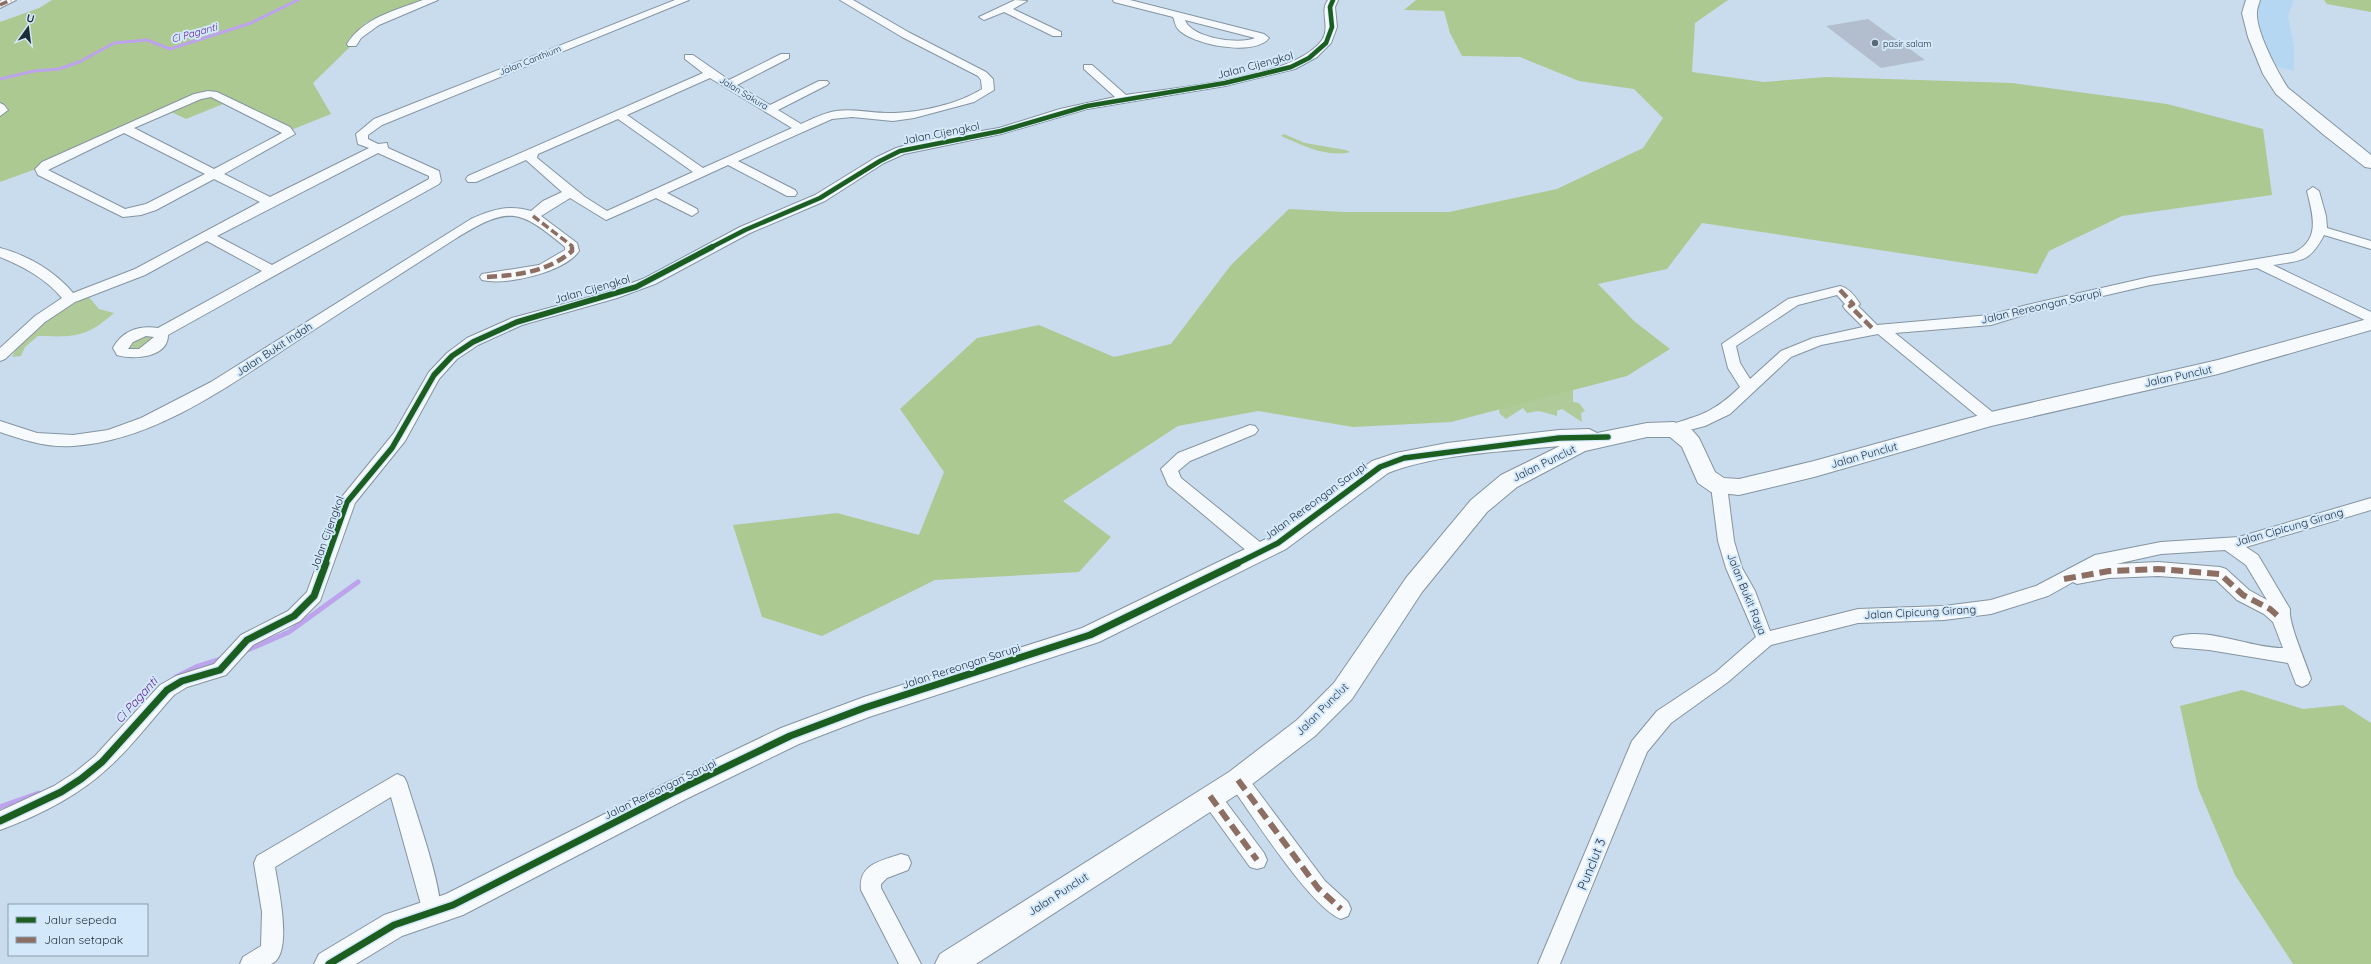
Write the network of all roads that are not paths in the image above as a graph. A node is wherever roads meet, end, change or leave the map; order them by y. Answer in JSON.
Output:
{"nodes":[{"id":1,"x":11,"y":0,"type":"edge"},
{"id":2,"x":433,"y":0,"type":"edge"},
{"id":3,"x":684,"y":0,"type":"edge"},
{"id":4,"x":845,"y":0,"type":"edge"},
{"id":5,"x":1022,"y":0,"type":"edge"},
{"id":6,"x":1118,"y":0,"type":"edge"},
{"id":7,"x":1333,"y":0,"type":"edge"},
{"id":8,"x":2253,"y":0,"type":"edge"},
{"id":9,"x":0,"y":4,"type":"edge"},
{"id":10,"x":1005,"y":9,"type":"junction"},
{"id":11,"x":1178,"y":15,"type":"junction"},
{"id":12,"x":984,"y":17,"type":"dead end"},
{"id":13,"x":1057,"y":34,"type":"dead end"},
{"id":14,"x":352,"y":44,"type":"dead end"},
{"id":15,"x":785,"y":56,"type":"dead end"},
{"id":16,"x":689,"y":57,"type":"dead end"},
{"id":17,"x":1088,"y":66,"type":"dead end"},
{"id":18,"x":711,"y":74,"type":"junction"},
{"id":19,"x":823,"y":83,"type":"dead end"},
{"id":20,"x":729,"y":84,"type":"junction"},
{"id":21,"x":1122,"y":98,"type":"junction"},
{"id":22,"x":0,"y":107,"type":"edge"},
{"id":23,"x":771,"y":110,"type":"junction"},
{"id":24,"x":0,"y":112,"type":"edge"},
{"id":25,"x":618,"y":114,"type":"junction"},
{"id":26,"x":124,"y":128,"type":"junction"},
{"id":27,"x":800,"y":128,"type":"junction"},
{"id":28,"x":382,"y":149,"type":"junction"},
{"id":29,"x":533,"y":152,"type":"junction"},
{"id":30,"x":729,"y":161,"type":"junction"},
{"id":31,"x":2370,"y":161,"type":"edge"},
{"id":32,"x":215,"y":174,"type":"junction"},
{"id":33,"x":703,"y":174,"type":"junction"},
{"id":34,"x":472,"y":179,"type":"dead end"},
{"id":35,"x":2313,"y":191,"type":"dead end"},
{"id":36,"x":791,"y":193,"type":"dead end"},
{"id":37,"x":658,"y":194,"type":"junction"},
{"id":38,"x":576,"y":196,"type":"junction"},
{"id":39,"x":270,"y":202,"type":"junction"},
{"id":40,"x":692,"y":212,"type":"dead end"},
{"id":41,"x":537,"y":214,"type":"junction"},
{"id":42,"x":2320,"y":230,"type":"junction"},
{"id":43,"x":208,"y":236,"type":"junction"},
{"id":44,"x":2371,"y":245,"type":"edge"},
{"id":45,"x":0,"y":252,"type":"edge"},
{"id":46,"x":2258,"y":263,"type":"junction"},
{"id":47,"x":270,"y":270,"type":"junction"},
{"id":48,"x":487,"y":277,"type":"dead end"},
{"id":49,"x":70,"y":299,"type":"junction"},
{"id":50,"x":2371,"y":318,"type":"edge"},
{"id":51,"x":2371,"y":324,"type":"edge"},
{"id":52,"x":1878,"y":330,"type":"junction"},
{"id":53,"x":160,"y":333,"type":"dead end"},
{"id":54,"x":0,"y":356,"type":"edge"},
{"id":55,"x":1750,"y":388,"type":"junction"},
{"id":56,"x":1991,"y":419,"type":"junction"},
{"id":57,"x":0,"y":426,"type":"edge"},
{"id":58,"x":1674,"y":429,"type":"junction"},
{"id":59,"x":1250,"y":430,"type":"dead end"},
{"id":60,"x":1608,"y":437,"type":"junction"},
{"id":61,"x":1719,"y":486,"type":"junction"},
{"id":62,"x":2371,"y":504,"type":"edge"},
{"id":63,"x":2228,"y":544,"type":"junction"},
{"id":64,"x":1260,"y":552,"type":"junction"},
{"id":65,"x":2064,"y":579,"type":"junction"},
{"id":66,"x":2280,"y":618,"type":"junction"},
{"id":67,"x":1766,"y":639,"type":"junction"},
{"id":68,"x":2180,"y":642,"type":"dead end"},
{"id":69,"x":2294,"y":649,"type":"junction"},
{"id":70,"x":2302,"y":679,"type":"dead end"},
{"id":71,"x":1631,"y":763,"type":"joint"},
{"id":72,"x":1238,"y":780,"type":"junction"},
{"id":73,"x":1210,"y":796,"type":"junction"},
{"id":74,"x":0,"y":821,"type":"edge"},
{"id":75,"x":1257,"y":860,"type":"dead end"},
{"id":76,"x":901,"y":863,"type":"dead end"},
{"id":77,"x":1341,"y":909,"type":"dead end"},
{"id":78,"x":432,"y":912,"type":"junction"},
{"id":79,"x":251,"y":964,"type":"edge"},
{"id":80,"x":328,"y":964,"type":"edge"},
{"id":81,"x":910,"y":964,"type":"edge"},
{"id":82,"x":950,"y":964,"type":"edge"},
{"id":83,"x":1549,"y":964,"type":"edge"}],
"edges":[{"from":1,"to":9,"type":"street"},
{"from":2,"to":14,"type":"street"},
{"from":3,"to":28,"type":"street","name":"Jalan Canthium"},
{"from":4,"to":27,"type":"street"},
{"from":5,"to":10,"type":"street"},
{"from":6,"to":11,"type":"street"},
{"from":7,"to":21,"type":"street","name":"Jalan Cijengkol"},
{"from":8,"to":31,"type":"main road"},
{"from":10,"to":12,"type":"street"},
{"from":10,"to":13,"type":"street"},
{"from":11,"to":11,"type":"street"},
{"from":15,"to":20,"type":"street"},
{"from":16,"to":18,"type":"street","name":"Jalan Sakura"},
{"from":17,"to":21,"type":"street"},
{"from":18,"to":20,"type":"street","name":"Jalan Sakura"},
{"from":18,"to":25,"type":"street"},
{"from":19,"to":23,"type":"street"},
{"from":20,"to":23,"type":"street","name":"Jalan Sakura"},
{"from":21,"to":74,"type":"street","name":"Jalan Cijengkol"},
{"from":22,"to":24,"type":"street"},
{"from":23,"to":27,"type":"street","name":"Jalan Sakura"},
{"from":25,"to":29,"type":"street"},
{"from":25,"to":33,"type":"street"},
{"from":26,"to":32,"type":"street"},
{"from":26,"to":32,"type":"street"},
{"from":26,"to":32,"type":"street"},
{"from":27,"to":30,"type":"street"},
{"from":28,"to":39,"type":"street"},
{"from":28,"to":47,"type":"street","name":"Jalan Canthium"},
{"from":29,"to":34,"type":"street"},
{"from":29,"to":38,"type":"street"},
{"from":30,"to":33,"type":"street"},
{"from":30,"to":36,"type":"street"},
{"from":32,"to":39,"type":"street"},
{"from":33,"to":37,"type":"street"},
{"from":35,"to":42,"type":"street"},
{"from":37,"to":38,"type":"street"},
{"from":37,"to":40,"type":"street"},
{"from":38,"to":41,"type":"street"},
{"from":39,"to":43,"type":"street"},
{"from":41,"to":48,"type":"street"},
{"from":41,"to":57,"type":"street","name":"Jalan Bukit Indah"},
{"from":42,"to":44,"type":"street"},
{"from":42,"to":46,"type":"street","name":"Jalan Rereongan Sarupi"},
{"from":43,"to":47,"type":"street"},
{"from":43,"to":49,"type":"street"},
{"from":45,"to":49,"type":"street"},
{"from":46,"to":50,"type":"street"},
{"from":46,"to":52,"type":"street","name":"Jalan Rereongan Sarupi"},
{"from":47,"to":53,"type":"street"},
{"from":49,"to":54,"type":"street"},
{"from":51,"to":56,"type":"main road","name":"Jalan Punclut"},
{"from":52,"to":55,"type":"street","name":"Jalan Rereongan Sarupi"},
{"from":52,"to":55,"type":"street"},
{"from":52,"to":56,"type":"street"},
{"from":55,"to":58,"type":"street","name":"Jalan Rereongan Sarupi"},
{"from":56,"to":61,"type":"main road","name":"Jalan Punclut"},
{"from":58,"to":60,"type":"main road","name":"Jalan Punclut"},
{"from":58,"to":61,"type":"main road"},
{"from":59,"to":64,"type":"street"},
{"from":60,"to":64,"type":"main road","name":"Jalan Rereongan Sarupi"},
{"from":60,"to":72,"type":"main road","name":"Jalan Punclut"},
{"from":61,"to":67,"type":"street","name":"Jalan Bukit Raya"},
{"from":62,"to":63,"type":"street","name":"Jalan Cipicung Girang"},
{"from":63,"to":65,"type":"street","name":"Jalan Cipicung Girang"},
{"from":63,"to":66,"type":"street"},
{"from":64,"to":78,"type":"main road","name":"Jalan Rereongan Sarupi"},
{"from":65,"to":66,"type":"street"},
{"from":65,"to":67,"type":"street","name":"Jalan Cipicung Girang"},
{"from":66,"to":69,"type":"street"},
{"from":67,"to":71,"type":"street","name":"Jalan Bukit Raya"},
{"from":68,"to":69,"type":"street"},
{"from":69,"to":70,"type":"street"},
{"from":71,"to":83,"type":"street","name":"Punclut 3"},
{"from":72,"to":73,"type":"main road","name":"Jalan Punclut"},
{"from":72,"to":77,"type":"street"},
{"from":73,"to":75,"type":"street"},
{"from":73,"to":82,"type":"main road","name":"Jalan Punclut"},
{"from":76,"to":81,"type":"street"},
{"from":78,"to":79,"type":"street"},
{"from":78,"to":80,"type":"main road","name":"Jalan Rereongan Sarupi"}]}
